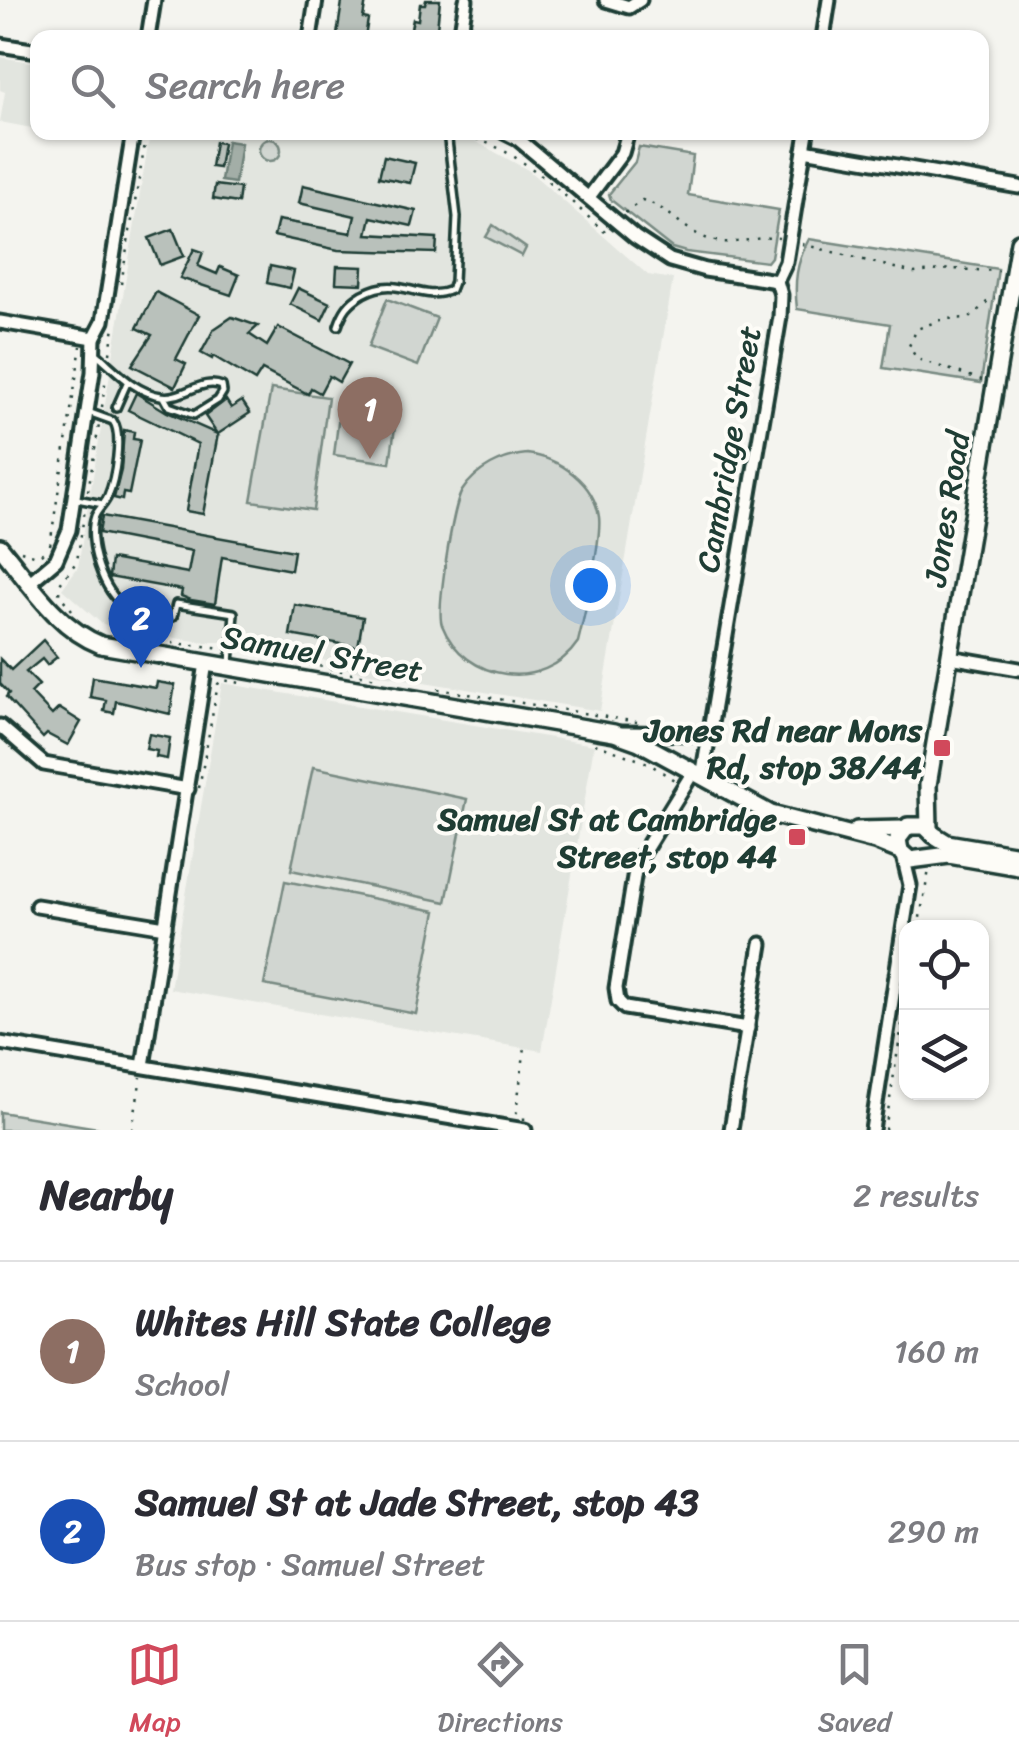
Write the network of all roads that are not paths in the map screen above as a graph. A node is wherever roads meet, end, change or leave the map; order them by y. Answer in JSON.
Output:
{"nodes":[{"id":1,"x":154,"y":0,"type":"edge"},
{"id":2,"x":316,"y":0,"type":"edge"},
{"id":3,"x":466,"y":0,"type":"edge"},
{"id":4,"x":606,"y":0,"type":"edge"},
{"id":5,"x":640,"y":0,"type":"edge"},
{"id":6,"x":829,"y":0,"type":"edge"},
{"id":7,"x":149,"y":30,"type":"edge"},
{"id":8,"x":311,"y":30,"type":"edge"},
{"id":9,"x":461,"y":30,"type":"edge"},
{"id":10,"x":824,"y":30,"type":"edge"},
{"id":11,"x":0,"y":45,"type":"edge"},
{"id":12,"x":30,"y":50,"type":"edge"},
{"id":13,"x":132,"y":140,"type":"edge"},
{"id":14,"x":448,"y":140,"type":"edge"},
{"id":15,"x":519,"y":140,"type":"edge"},
{"id":16,"x":626,"y":140,"type":"edge"},
{"id":17,"x":806,"y":140,"type":"edge"},
{"id":18,"x":804,"y":150,"type":"junction"},
{"id":19,"x":1019,"y":187,"type":"edge"},
{"id":20,"x":589,"y":197,"type":"junction"},
{"id":21,"x":1019,"y":242,"type":"edge"},
{"id":22,"x":1017,"y":265,"type":"edge"},
{"id":23,"x":776,"y":281,"type":"junction"},
{"id":24,"x":0,"y":322,"type":"edge"},
{"id":25,"x":338,"y":326,"type":"dead end"},
{"id":26,"x":94,"y":338,"type":"junction"},
{"id":27,"x":96,"y":352,"type":"junction"},
{"id":28,"x":127,"y":382,"type":"junction"},
{"id":29,"x":164,"y":398,"type":"junction"},
{"id":30,"x":116,"y":408,"type":"dead end"},
{"id":31,"x":94,"y":414,"type":"junction"},
{"id":32,"x":80,"y":499,"type":"junction"},
{"id":33,"x":102,"y":504,"type":"junction"},
{"id":34,"x":0,"y":546,"type":"edge"},
{"id":35,"x":30,"y":582,"type":"junction"},
{"id":36,"x":950,"y":657,"type":"junction"},
{"id":37,"x":206,"y":662,"type":"junction"},
{"id":38,"x":230,"y":666,"type":"junction"},
{"id":39,"x":1019,"y":668,"type":"edge"},
{"id":40,"x":0,"y":726,"type":"edge"},
{"id":41,"x":614,"y":733,"type":"junction"},
{"id":42,"x":707,"y":734,"type":"junction"},
{"id":43,"x":697,"y":774,"type":"junction"},
{"id":44,"x":928,"y":785,"type":"junction"},
{"id":45,"x":188,"y":789,"type":"junction"},
{"id":46,"x":906,"y":827,"type":"junction"},
{"id":47,"x":833,"y":830,"type":"junction"},
{"id":48,"x":932,"y":832,"type":"junction"},
{"id":49,"x":902,"y":853,"type":"junction"},
{"id":50,"x":1019,"y":855,"type":"edge"},
{"id":51,"x":929,"y":860,"type":"junction"},
{"id":52,"x":1019,"y":867,"type":"edge"},
{"id":53,"x":910,"y":886,"type":"junction"},
{"id":54,"x":37,"y":906,"type":"dead end"},
{"id":55,"x":164,"y":927,"type":"junction"},
{"id":56,"x":761,"y":944,"type":"dead end"},
{"id":57,"x":748,"y":1028,"type":"junction"},
{"id":58,"x":0,"y":1043,"type":"edge"},
{"id":59,"x":143,"y":1066,"type":"junction"},
{"id":60,"x":525,"y":1126,"type":"edge"},
{"id":61,"x":731,"y":1130,"type":"edge"},
{"id":62,"x":872,"y":1130,"type":"edge"}],
"edges":[{"from":1,"to":7,"type":"street"},
{"from":2,"to":8,"type":"street"},
{"from":3,"to":9,"type":"street"},
{"from":4,"to":5,"type":"street"},
{"from":6,"to":10,"type":"street"},
{"from":11,"to":12,"type":"street"},
{"from":13,"to":26,"type":"street"},
{"from":14,"to":25,"type":"lane"},
{"from":15,"to":20,"type":"street"},
{"from":16,"to":20,"type":"street"},
{"from":17,"to":18,"type":"street","name":"Cambridge Street"},
{"from":18,"to":19,"type":"street"},
{"from":18,"to":23,"type":"street","name":"Cambridge Street"},
{"from":20,"to":23,"type":"street"},
{"from":21,"to":22,"type":"street","name":"Jones Road"},
{"from":22,"to":36,"type":"street","name":"Jones Road"},
{"from":23,"to":42,"type":"street","name":"Cambridge Street"},
{"from":24,"to":26,"type":"street"},
{"from":26,"to":27,"type":"street"},
{"from":27,"to":28,"type":"lane"},
{"from":27,"to":31,"type":"street"},
{"from":28,"to":29,"type":"lane"},
{"from":28,"to":30,"type":"lane"},
{"from":29,"to":29,"type":"lane"},
{"from":31,"to":32,"type":"street"},
{"from":31,"to":33,"type":"lane"},
{"from":32,"to":33,"type":"lane"},
{"from":32,"to":35,"type":"street"},
{"from":33,"to":38,"type":"lane"},
{"from":34,"to":35,"type":"street","name":"Samuel Street"},
{"from":35,"to":37,"type":"street","name":"Samuel Street"},
{"from":36,"to":39,"type":"street"},
{"from":36,"to":44,"type":"street","name":"Jones Road"},
{"from":37,"to":38,"type":"street","name":"Samuel Street"},
{"from":37,"to":45,"type":"street"},
{"from":38,"to":41,"type":"street","name":"Samuel Street"},
{"from":40,"to":45,"type":"street"},
{"from":41,"to":42,"type":"street","name":"Samuel Street"},
{"from":41,"to":43,"type":"street","name":"Samuel Street"},
{"from":42,"to":43,"type":"street","name":"Cambridge Street"},
{"from":43,"to":47,"type":"street","name":"Samuel Street"},
{"from":43,"to":57,"type":"street"},
{"from":44,"to":46,"type":"street","name":"Jones Road"},
{"from":44,"to":48,"type":"street","name":"Jones Road"},
{"from":45,"to":55,"type":"street"},
{"from":46,"to":47,"type":"street","name":"Samuel Street"},
{"from":46,"to":48,"type":"street"},
{"from":46,"to":49,"type":"street"},
{"from":47,"to":49,"type":"street","name":"Samuel Street"},
{"from":48,"to":50,"type":"street"},
{"from":48,"to":51,"type":"street"},
{"from":49,"to":51,"type":"street"},
{"from":49,"to":53,"type":"street"},
{"from":51,"to":52,"type":"street"},
{"from":51,"to":53,"type":"street"},
{"from":53,"to":62,"type":"street"},
{"from":54,"to":55,"type":"street"},
{"from":55,"to":59,"type":"street"},
{"from":56,"to":57,"type":"street"},
{"from":57,"to":61,"type":"street"},
{"from":58,"to":59,"type":"street"},
{"from":59,"to":60,"type":"street"}]}
